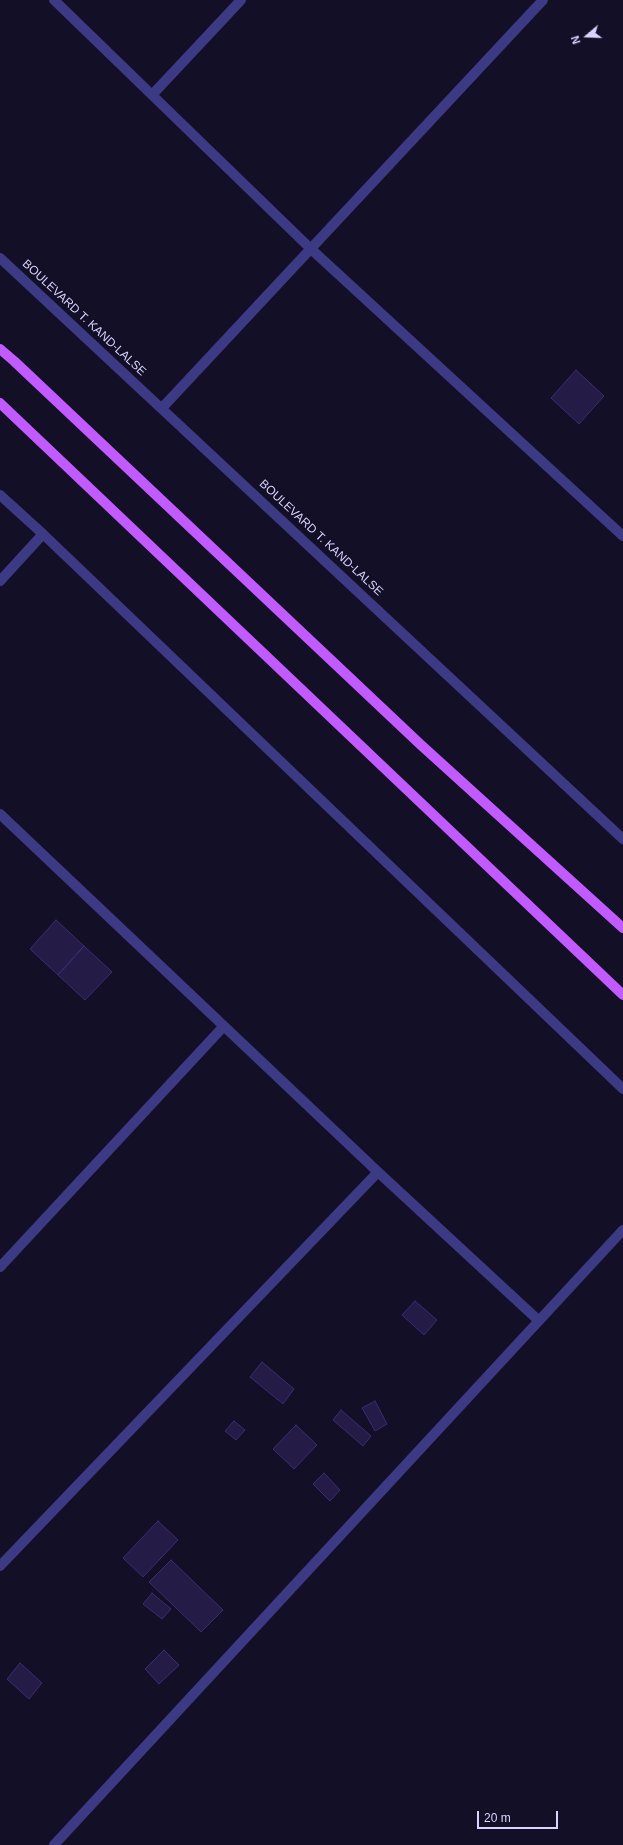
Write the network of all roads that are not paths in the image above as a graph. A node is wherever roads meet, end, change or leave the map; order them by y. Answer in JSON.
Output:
{"nodes":[{"id":1,"x":54,"y":0,"type":"edge"},
{"id":2,"x":241,"y":0,"type":"edge"},
{"id":3,"x":543,"y":0,"type":"edge"},
{"id":4,"x":152,"y":95,"type":"junction"},
{"id":5,"x":311,"y":249,"type":"junction"},
{"id":6,"x":0,"y":258,"type":"edge"},
{"id":7,"x":0,"y":349,"type":"edge"},
{"id":8,"x":0,"y":403,"type":"edge"},
{"id":9,"x":162,"y":408,"type":"junction"},
{"id":10,"x":0,"y":495,"type":"edge"},
{"id":11,"x":43,"y":534,"type":"junction"},
{"id":12,"x":623,"y":536,"type":"edge"},
{"id":13,"x":0,"y":581,"type":"edge"},
{"id":14,"x":0,"y":814,"type":"edge"},
{"id":15,"x":623,"y":839,"type":"edge"},
{"id":16,"x":623,"y":928,"type":"edge"},
{"id":17,"x":623,"y":995,"type":"edge"},
{"id":18,"x":224,"y":1026,"type":"junction"},
{"id":19,"x":623,"y":1089,"type":"edge"},
{"id":20,"x":378,"y":1172,"type":"junction"},
{"id":21,"x":623,"y":1230,"type":"edge"},
{"id":22,"x":0,"y":1267,"type":"edge"},
{"id":23,"x":538,"y":1320,"type":"junction"},
{"id":24,"x":0,"y":1566,"type":"edge"},
{"id":25,"x":54,"y":1845,"type":"edge"}],
"edges":[{"from":1,"to":4,"type":"street"},
{"from":2,"to":4,"type":"street"},
{"from":3,"to":5,"type":"street"},
{"from":4,"to":5,"type":"street"},
{"from":5,"to":9,"type":"street"},
{"from":5,"to":12,"type":"street"},
{"from":6,"to":9,"type":"street","name":"BOULEVARD T. KAND-LALSE"},
{"from":7,"to":16,"type":"main road"},
{"from":8,"to":17,"type":"main road"},
{"from":9,"to":15,"type":"street","name":"BOULEVARD T. KAND-LALSE"},
{"from":10,"to":11,"type":"street"},
{"from":11,"to":13,"type":"street"},
{"from":11,"to":19,"type":"street"},
{"from":14,"to":18,"type":"street"},
{"from":18,"to":20,"type":"street"},
{"from":18,"to":22,"type":"street"},
{"from":20,"to":23,"type":"street"},
{"from":20,"to":24,"type":"street"},
{"from":21,"to":23,"type":"street"},
{"from":23,"to":25,"type":"street"}]}
